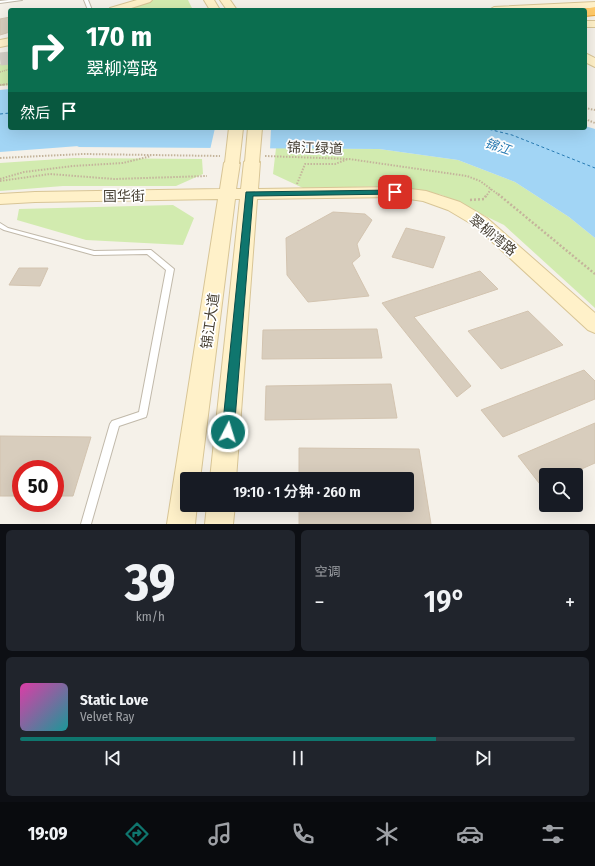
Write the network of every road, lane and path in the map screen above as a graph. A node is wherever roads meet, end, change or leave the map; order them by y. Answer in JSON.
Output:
{"nodes":[{"id":1,"x":20,"y":0,"type":"edge"},
{"id":2,"x":147,"y":0,"type":"edge"},
{"id":3,"x":495,"y":0,"type":"edge"},
{"id":4,"x":0,"y":2,"type":"edge"},
{"id":5,"x":595,"y":5,"type":"edge"},
{"id":6,"x":121,"y":8,"type":"edge"},
{"id":7,"x":507,"y":8,"type":"edge"},
{"id":8,"x":530,"y":8,"type":"edge"},
{"id":9,"x":236,"y":130,"type":"edge"},
{"id":10,"x":254,"y":130,"type":"edge"},
{"id":11,"x":155,"y":155,"type":"junction"},
{"id":12,"x":0,"y":158,"type":"edge"},
{"id":13,"x":243,"y":159,"type":"junction"},
{"id":14,"x":349,"y":159,"type":"junction"},
{"id":15,"x":207,"y":176,"type":"dead end"},
{"id":16,"x":0,"y":180,"type":"edge"},
{"id":17,"x":228,"y":194,"type":"junction"},
{"id":18,"x":249,"y":194,"type":"junction"},
{"id":19,"x":294,"y":194,"type":"junction"},
{"id":20,"x":0,"y":199,"type":"edge"},
{"id":21,"x":0,"y":225,"type":"edge"},
{"id":22,"x":595,"y":274,"type":"edge"},
{"id":23,"x":595,"y":325,"type":"edge"},
{"id":24,"x":188,"y":472,"type":"edge"},
{"id":25,"x":224,"y":472,"type":"edge"},
{"id":26,"x":183,"y":512,"type":"edge"},
{"id":27,"x":220,"y":512,"type":"edge"},
{"id":28,"x":86,"y":524,"type":"edge"},
{"id":29,"x":181,"y":524,"type":"edge"},
{"id":30,"x":219,"y":524,"type":"edge"}],
"edges":[{"from":1,"to":4,"type":"lane"},
{"from":2,"to":6,"type":"main road"},
{"from":3,"to":7,"type":"main road"},
{"from":5,"to":8,"type":"main road"},
{"from":9,"to":13,"type":"main road","bridge":true},
{"from":10,"to":13,"type":"main road","bridge":true},
{"from":11,"to":12,"type":"path","name":"锦江绿道"},
{"from":11,"to":13,"type":"path","name":"锦江绿道"},
{"from":11,"to":16,"type":"path"},
{"from":13,"to":14,"type":"path","name":"锦江绿道"},
{"from":13,"to":17,"type":"main road","name":"锦江大道"},
{"from":13,"to":18,"type":"main road","name":"锦江大道"},
{"from":14,"to":19,"type":"path"},
{"from":14,"to":22,"type":"path","name":"锦江绿道"},
{"from":15,"to":16,"type":"path"},
{"from":17,"to":18,"type":"main road","name":"国华街"},
{"from":17,"to":20,"type":"main road","name":"国华街"},
{"from":17,"to":24,"type":"main road","name":"锦江大道"},
{"from":18,"to":19,"type":"main road","name":"翠柳湾路"},
{"from":18,"to":25,"type":"main road","name":"锦江大道"},
{"from":19,"to":23,"type":"main road","name":"翠柳湾路"},
{"from":21,"to":28,"type":"lane"},
{"from":26,"to":29,"type":"main road","name":"锦江大道"},
{"from":27,"to":30,"type":"main road"}]}
